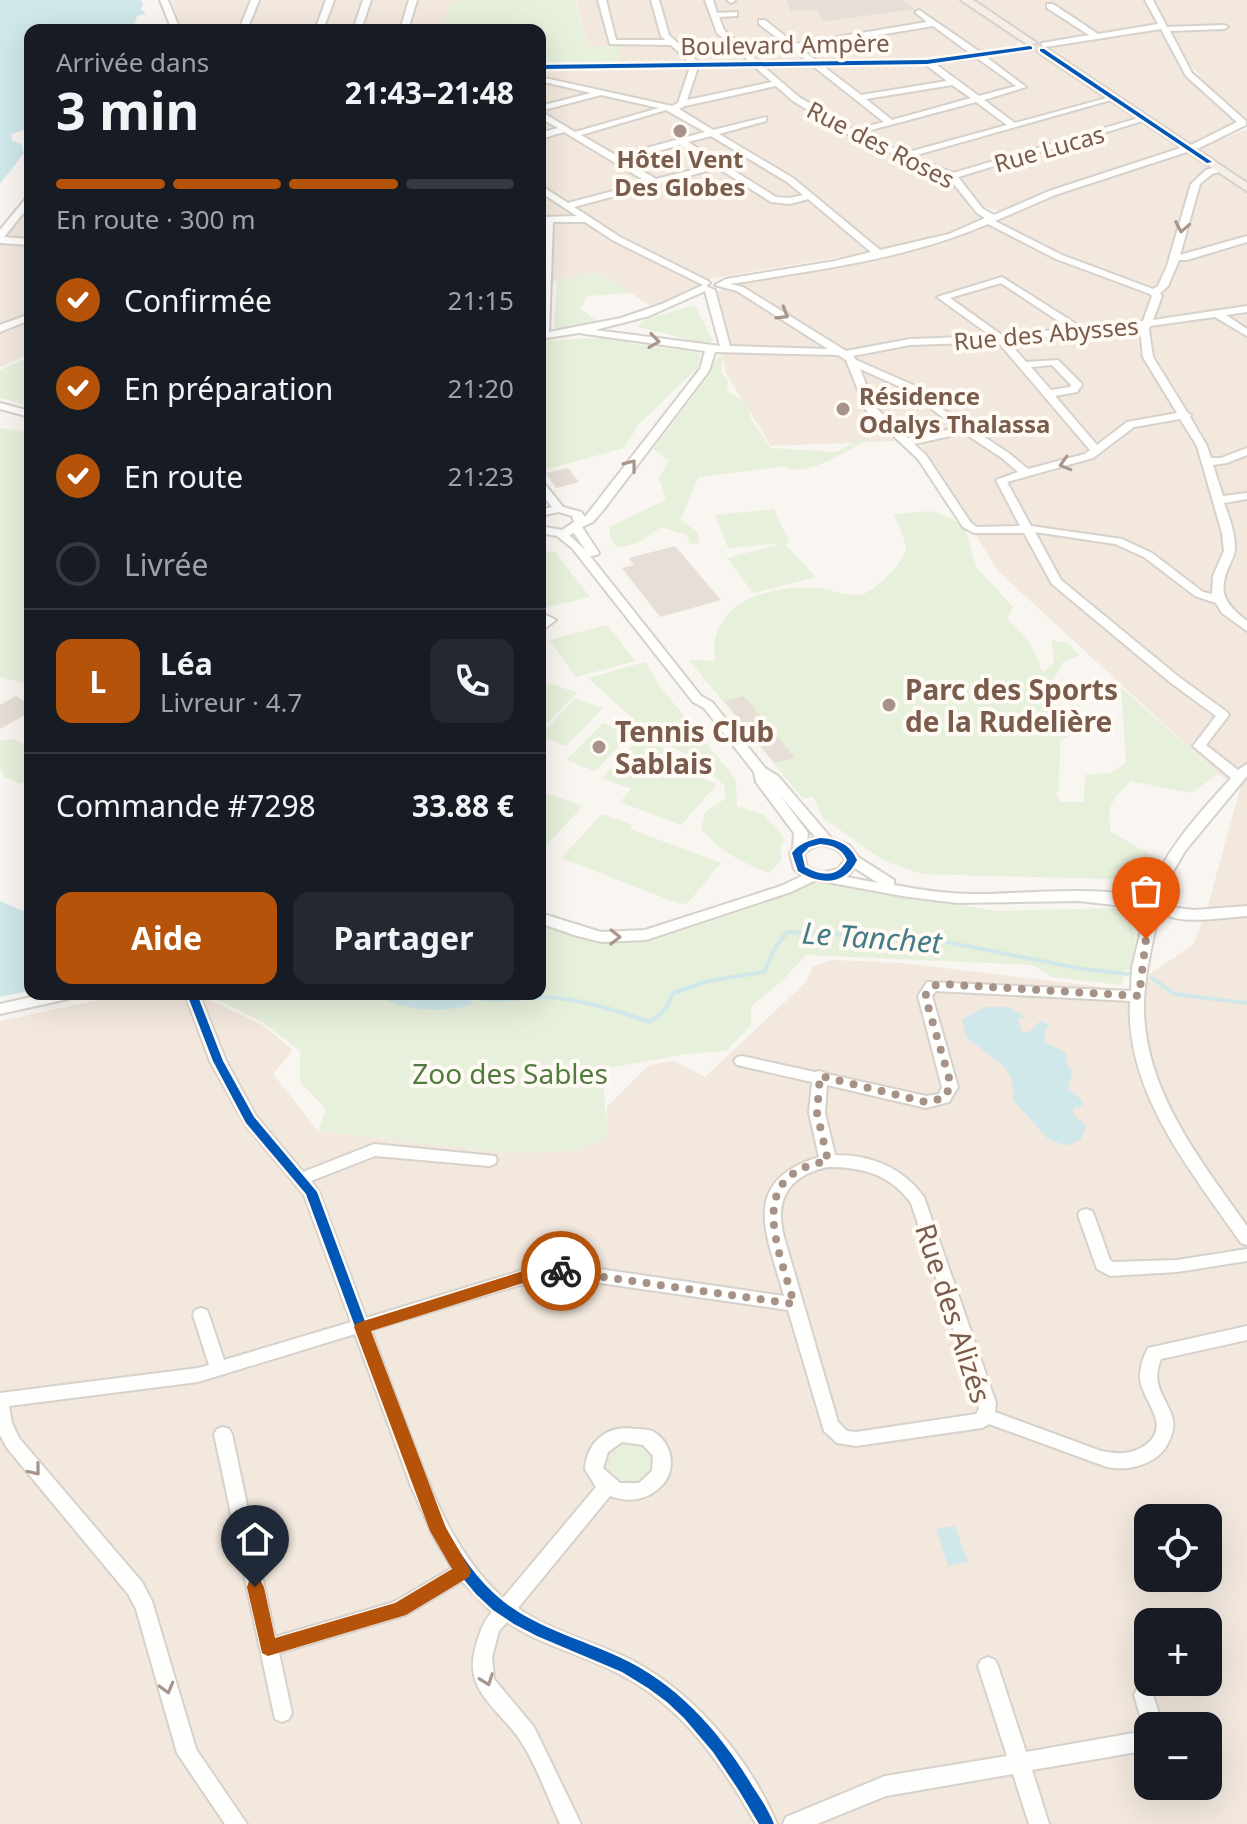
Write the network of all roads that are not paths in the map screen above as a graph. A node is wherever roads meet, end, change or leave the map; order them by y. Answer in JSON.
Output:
{"nodes":[{"id":1,"x":164,"y":0,"type":"edge"},
{"id":2,"x":255,"y":0,"type":"edge"},
{"id":3,"x":330,"y":0,"type":"edge"},
{"id":4,"x":367,"y":0,"type":"edge"},
{"id":5,"x":413,"y":0,"type":"edge"},
{"id":6,"x":602,"y":0,"type":"edge"},
{"id":7,"x":655,"y":0,"type":"edge"},
{"id":8,"x":709,"y":0,"type":"edge"},
{"id":9,"x":968,"y":0,"type":"edge"},
{"id":10,"x":1149,"y":0,"type":"edge"},
{"id":11,"x":1050,"y":6,"type":"dead end"},
{"id":12,"x":919,"y":12,"type":"dead end"},
{"id":13,"x":734,"y":14,"type":"dead end"},
{"id":14,"x":714,"y":15,"type":"junction"},
{"id":15,"x":762,"y":22,"type":"dead end"},
{"id":16,"x":934,"y":23,"type":"junction"},
{"id":17,"x":174,"y":24,"type":"edge"},
{"id":18,"x":245,"y":24,"type":"edge"},
{"id":19,"x":321,"y":24,"type":"edge"},
{"id":20,"x":359,"y":24,"type":"edge"},
{"id":21,"x":406,"y":24,"type":"edge"},
{"id":22,"x":1164,"y":27,"type":"junction"},
{"id":23,"x":1224,"y":27,"type":"dead end"},
{"id":24,"x":1097,"y":37,"type":"junction"},
{"id":25,"x":673,"y":43,"type":"junction"},
{"id":26,"x":1037,"y":46,"type":"junction"},
{"id":27,"x":793,"y":47,"type":"junction"},
{"id":28,"x":981,"y":56,"type":"junction"},
{"id":29,"x":927,"y":62,"type":"junction"},
{"id":30,"x":815,"y":63,"type":"junction"},
{"id":31,"x":755,"y":64,"type":"junction"},
{"id":32,"x":695,"y":65,"type":"junction"},
{"id":33,"x":546,"y":67,"type":"edge"},
{"id":34,"x":546,"y":80,"type":"edge"},
{"id":35,"x":953,"y":82,"type":"junction"},
{"id":36,"x":778,"y":83,"type":"junction"},
{"id":37,"x":600,"y":93,"type":"junction"},
{"id":38,"x":859,"y":98,"type":"junction"},
{"id":39,"x":1114,"y":98,"type":"junction"},
{"id":40,"x":979,"y":100,"type":"junction"},
{"id":41,"x":674,"y":107,"type":"junction"},
{"id":42,"x":546,"y":109,"type":"edge"},
{"id":43,"x":546,"y":115,"type":"edge"},
{"id":44,"x":763,"y":119,"type":"dead end"},
{"id":45,"x":1145,"y":119,"type":"junction"},
{"id":46,"x":891,"y":123,"type":"junction"},
{"id":47,"x":1245,"y":123,"type":"edge"},
{"id":48,"x":1014,"y":126,"type":"junction"},
{"id":49,"x":565,"y":129,"type":"junction"},
{"id":50,"x":711,"y":132,"type":"junction"},
{"id":51,"x":852,"y":133,"type":"junction"},
{"id":52,"x":546,"y":134,"type":"edge"},
{"id":53,"x":576,"y":134,"type":"junction"},
{"id":54,"x":680,"y":141,"type":"junction"},
{"id":55,"x":1188,"y":148,"type":"junction"},
{"id":56,"x":906,"y":155,"type":"junction"},
{"id":57,"x":617,"y":159,"type":"junction"},
{"id":58,"x":720,"y":165,"type":"junction"},
{"id":59,"x":1214,"y":165,"type":"junction"},
{"id":60,"x":952,"y":176,"type":"junction"},
{"id":61,"x":654,"y":182,"type":"junction"},
{"id":62,"x":1247,"y":188,"type":"edge"},
{"id":63,"x":546,"y":192,"type":"edge"},
{"id":64,"x":810,"y":196,"type":"junction"},
{"id":65,"x":567,"y":206,"type":"junction"},
{"id":66,"x":24,"y":207,"type":"edge"},
{"id":67,"x":587,"y":219,"type":"junction"},
{"id":68,"x":989,"y":219,"type":"junction"},
{"id":69,"x":546,"y":220,"type":"edge"},
{"id":70,"x":0,"y":238,"type":"edge"},
{"id":71,"x":1247,"y":239,"type":"edge"},
{"id":72,"x":24,"y":241,"type":"edge"},
{"id":73,"x":879,"y":254,"type":"junction"},
{"id":74,"x":1173,"y":257,"type":"junction"},
{"id":75,"x":712,"y":286,"type":"junction"},
{"id":76,"x":1153,"y":292,"type":"junction"},
{"id":77,"x":1247,"y":309,"type":"edge"},
{"id":78,"x":1217,"y":314,"type":"junction"},
{"id":79,"x":629,"y":317,"type":"junction"},
{"id":80,"x":24,"y":319,"type":"edge"},
{"id":81,"x":1146,"y":324,"type":"junction"},
{"id":82,"x":0,"y":329,"type":"edge"},
{"id":83,"x":1079,"y":330,"type":"junction"},
{"id":84,"x":582,"y":331,"type":"junction"},
{"id":85,"x":1247,"y":333,"type":"edge"},
{"id":86,"x":546,"y":336,"type":"edge"},
{"id":87,"x":629,"y":337,"type":"junction"},
{"id":88,"x":1001,"y":339,"type":"junction"},
{"id":89,"x":711,"y":349,"type":"junction"},
{"id":90,"x":726,"y":349,"type":"junction"},
{"id":91,"x":847,"y":356,"type":"junction"},
{"id":92,"x":1022,"y":365,"type":"junction"},
{"id":93,"x":894,"y":380,"type":"junction"},
{"id":94,"x":861,"y":387,"type":"junction"},
{"id":95,"x":1048,"y":394,"type":"junction"},
{"id":96,"x":0,"y":406,"type":"edge"},
{"id":97,"x":24,"y":412,"type":"edge"},
{"id":98,"x":1186,"y":415,"type":"junction"},
{"id":99,"x":964,"y":430,"type":"junction"},
{"id":100,"x":906,"y":442,"type":"junction"},
{"id":101,"x":1097,"y":451,"type":"junction"},
{"id":102,"x":1247,"y":451,"type":"edge"},
{"id":103,"x":1207,"y":462,"type":"junction"},
{"id":104,"x":1026,"y":473,"type":"junction"},
{"id":105,"x":546,"y":491,"type":"edge"},
{"id":106,"x":1247,"y":496,"type":"edge"},
{"id":107,"x":1219,"y":500,"type":"junction"},
{"id":108,"x":602,"y":501,"type":"junction"},
{"id":109,"x":564,"y":510,"type":"junction"},
{"id":110,"x":546,"y":512,"type":"edge"},
{"id":111,"x":578,"y":525,"type":"junction"},
{"id":112,"x":1029,"y":528,"type":"junction"},
{"id":113,"x":550,"y":532,"type":"edge"},
{"id":114,"x":1220,"y":600,"type":"junction"},
{"id":115,"x":1247,"y":627,"type":"edge"},
{"id":116,"x":708,"y":705,"type":"junction"},
{"id":117,"x":760,"y":771,"type":"junction"},
{"id":118,"x":1243,"y":773,"type":"edge"},
{"id":119,"x":826,"y":841,"type":"junction"},
{"id":120,"x":800,"y":849,"type":"junction"},
{"id":121,"x":852,"y":860,"type":"junction"},
{"id":122,"x":813,"y":876,"type":"junction"},
{"id":123,"x":829,"y":878,"type":"junction"},
{"id":124,"x":904,"y":890,"type":"junction"},
{"id":125,"x":1147,"y":901,"type":"junction"},
{"id":126,"x":1247,"y":911,"type":"edge"},
{"id":127,"x":1169,"y":912,"type":"junction"},
{"id":128,"x":1151,"y":917,"type":"junction"},
{"id":129,"x":546,"y":921,"type":"edge"},
{"id":130,"x":1139,"y":996,"type":"junction"},
{"id":131,"x":41,"y":1000,"type":"edge"},
{"id":132,"x":194,"y":1000,"type":"edge"},
{"id":133,"x":0,"y":1009,"type":"edge"},
{"id":134,"x":742,"y":1061,"type":"dead end"},
{"id":135,"x":820,"y":1076,"type":"junction"},
{"id":136,"x":489,"y":1160,"type":"dead end"},
{"id":137,"x":828,"y":1161,"type":"junction"},
{"id":138,"x":301,"y":1179,"type":"junction"},
{"id":139,"x":1086,"y":1215,"type":"dead end"},
{"id":140,"x":1247,"y":1239,"type":"edge"},
{"id":141,"x":1247,"y":1255,"type":"edge"},
{"id":142,"x":794,"y":1304,"type":"junction"},
{"id":143,"x":201,"y":1315,"type":"dead end"},
{"id":144,"x":362,"y":1327,"type":"junction"},
{"id":145,"x":1247,"y":1333,"type":"edge"},
{"id":146,"x":219,"y":1370,"type":"junction"},
{"id":147,"x":0,"y":1401,"type":"edge"},
{"id":148,"x":986,"y":1416,"type":"junction"},
{"id":149,"x":223,"y":1434,"type":"dead end"},
{"id":150,"x":607,"y":1487,"type":"dead end"},
{"id":151,"x":463,"y":1571,"type":"junction"},
{"id":152,"x":506,"y":1611,"type":"junction"},
{"id":153,"x":268,"y":1648,"type":"junction"},
{"id":154,"x":988,"y":1666,"type":"dead end"},
{"id":155,"x":282,"y":1713,"type":"dead end"},
{"id":156,"x":1134,"y":1742,"type":"edge"},
{"id":157,"x":1019,"y":1764,"type":"junction"},
{"id":158,"x":237,"y":1824,"type":"edge"},
{"id":159,"x":571,"y":1824,"type":"edge"},
{"id":160,"x":767,"y":1824,"type":"edge"},
{"id":161,"x":793,"y":1824,"type":"edge"},
{"id":162,"x":1039,"y":1824,"type":"edge"}],
"edges":[{"from":1,"to":17,"type":"street"},
{"from":2,"to":18,"type":"street"},
{"from":3,"to":19,"type":"street"},
{"from":4,"to":20,"type":"street"},
{"from":5,"to":21,"type":"street"},
{"from":6,"to":25,"type":"street"},
{"from":7,"to":25,"type":"street"},
{"from":8,"to":14,"type":"street","name":"Rue des Roses"},
{"from":9,"to":26,"type":"main road"},
{"from":10,"to":22,"type":"street"},
{"from":11,"to":24,"type":"street"},
{"from":12,"to":16,"type":"street"},
{"from":13,"to":14,"type":"street"},
{"from":14,"to":31,"type":"street","name":"Rue des Roses"},
{"from":15,"to":27,"type":"street"},
{"from":16,"to":27,"type":"street"},
{"from":16,"to":28,"type":"street"},
{"from":22,"to":23,"type":"street","name":"Boulevard Ampère"},
{"from":22,"to":24,"type":"street","name":"Boulevard Ampère"},
{"from":22,"to":47,"type":"street"},
{"from":24,"to":26,"type":"street","name":"Boulevard Ampère"},
{"from":25,"to":32,"type":"street"},
{"from":26,"to":28,"type":"street","name":"Boulevard Ampère"},
{"from":26,"to":39,"type":"main road"},
{"from":27,"to":30,"type":"street"},
{"from":28,"to":29,"type":"street","name":"Boulevard Ampère"},
{"from":28,"to":40,"type":"street"},
{"from":29,"to":30,"type":"street","name":"Boulevard Ampère"},
{"from":29,"to":35,"type":"street"},
{"from":30,"to":31,"type":"street","name":"Boulevard Ampère"},
{"from":30,"to":38,"type":"street"},
{"from":31,"to":32,"type":"street","name":"Boulevard Ampère"},
{"from":31,"to":36,"type":"street","name":"Rue des Roses"},
{"from":32,"to":33,"type":"street","name":"Boulevard Ampère"},
{"from":32,"to":41,"type":"street"},
{"from":34,"to":37,"type":"street"},
{"from":35,"to":38,"type":"street"},
{"from":35,"to":40,"type":"street"},
{"from":36,"to":41,"type":"street"},
{"from":36,"to":51,"type":"street","name":"Rue des Roses"},
{"from":37,"to":41,"type":"street"},
{"from":37,"to":42,"type":"street"},
{"from":38,"to":46,"type":"street"},
{"from":39,"to":45,"type":"main road"},
{"from":39,"to":48,"type":"street"},
{"from":40,"to":46,"type":"street"},
{"from":40,"to":48,"type":"street"},
{"from":41,"to":50,"type":"street"},
{"from":41,"to":53,"type":"street"},
{"from":43,"to":49,"type":"street"},
{"from":44,"to":50,"type":"street"},
{"from":45,"to":55,"type":"main road"},
{"from":45,"to":60,"type":"street","name":"Rue Lucas"},
{"from":46,"to":51,"type":"street"},
{"from":47,"to":55,"type":"street"},
{"from":48,"to":56,"type":"street"},
{"from":49,"to":52,"type":"street"},
{"from":49,"to":53,"type":"street"},
{"from":50,"to":54,"type":"street"},
{"from":50,"to":64,"type":"street"},
{"from":51,"to":56,"type":"street","name":"Rue des Roses"},
{"from":53,"to":57,"type":"street"},
{"from":54,"to":57,"type":"street"},
{"from":54,"to":58,"type":"street"},
{"from":55,"to":59,"type":"main road"},
{"from":55,"to":68,"type":"street"},
{"from":56,"to":60,"type":"street","name":"Rue des Roses"},
{"from":57,"to":61,"type":"street"},
{"from":58,"to":61,"type":"street"},
{"from":58,"to":64,"type":"street"},
{"from":59,"to":62,"type":"main road"},
{"from":59,"to":74,"type":"street","one_way":true},
{"from":60,"to":68,"type":"street","name":"Rue des Roses"},
{"from":61,"to":65,"type":"street"},
{"from":63,"to":65,"type":"street"},
{"from":64,"to":73,"type":"street"},
{"from":65,"to":67,"type":"street"},
{"from":66,"to":70,"type":"street"},
{"from":67,"to":69,"type":"street"},
{"from":67,"to":75,"type":"street"},
{"from":68,"to":73,"type":"street"},
{"from":68,"to":76,"type":"street","name":"Rue des Roses"},
{"from":70,"to":72,"type":"street"},
{"from":71,"to":74,"type":"street"},
{"from":73,"to":75,"type":"street"},
{"from":74,"to":76,"type":"street"},
{"from":75,"to":79,"type":"street"},
{"from":75,"to":90,"type":"street"},
{"from":75,"to":91,"type":"street","one_way":true},
{"from":76,"to":81,"type":"street"},
{"from":77,"to":78,"type":"street","name":"Rue des Abysses"},
{"from":78,"to":81,"type":"street","name":"Rue des Abysses"},
{"from":78,"to":85,"type":"street"},
{"from":79,"to":84,"type":"street"},
{"from":79,"to":87,"type":"street"},
{"from":80,"to":82,"type":"street"},
{"from":81,"to":83,"type":"street","name":"Rue des Abysses"},
{"from":81,"to":98,"type":"street"},
{"from":83,"to":88,"type":"street","name":"Rue des Abysses"},
{"from":83,"to":88,"type":"street"},
{"from":84,"to":86,"type":"street"},
{"from":84,"to":87,"type":"street","name":"Rue des Abysses"},
{"from":87,"to":89,"type":"street","name":"Rue des Abysses","one_way":true},
{"from":88,"to":91,"type":"street","name":"Rue des Abysses"},
{"from":88,"to":92,"type":"street"},
{"from":89,"to":90,"type":"street","name":"Rue des Abysses"},
{"from":108,"to":89,"type":"street","one_way":true},
{"from":90,"to":91,"type":"street","name":"Rue des Abysses"},
{"from":91,"to":93,"type":"street"},
{"from":91,"to":94,"type":"street"},
{"from":92,"to":95,"type":"street"},
{"from":92,"to":95,"type":"street"},
{"from":93,"to":94,"type":"street"},
{"from":93,"to":99,"type":"street"},
{"from":94,"to":100,"type":"street"},
{"from":95,"to":101,"type":"street"},
{"from":96,"to":97,"type":"street"},
{"from":98,"to":101,"type":"street"},
{"from":98,"to":103,"type":"street"},
{"from":99,"to":100,"type":"street"},
{"from":99,"to":104,"type":"street"},
{"from":100,"to":112,"type":"street"},
{"from":101,"to":104,"type":"street","one_way":true},
{"from":102,"to":103,"type":"street"},
{"from":103,"to":107,"type":"street"},
{"from":104,"to":112,"type":"street"},
{"from":105,"to":109,"type":"street"},
{"from":106,"to":107,"type":"street"},
{"from":107,"to":114,"type":"street"},
{"from":108,"to":109,"type":"street"},
{"from":108,"to":111,"type":"street"},
{"from":109,"to":110,"type":"street"},
{"from":109,"to":111,"type":"street"},
{"from":111,"to":113,"type":"street"},
{"from":111,"to":116,"type":"street"},
{"from":112,"to":114,"type":"street"},
{"from":112,"to":118,"type":"street"},
{"from":113,"to":116,"type":"street"},
{"from":114,"to":115,"type":"street"},
{"from":116,"to":117,"type":"street"},
{"from":117,"to":119,"type":"street"},
{"from":117,"to":120,"type":"street"},
{"from":118,"to":125,"type":"street"},
{"from":119,"to":120,"type":"street"},
{"from":119,"to":121,"type":"street"},
{"from":120,"to":122,"type":"street"},
{"from":121,"to":123,"type":"street"},
{"from":121,"to":124,"type":"street"},
{"from":122,"to":123,"type":"street"},
{"from":129,"to":122,"type":"street","one_way":true},
{"from":123,"to":124,"type":"street"},
{"from":124,"to":125,"type":"street"},
{"from":125,"to":127,"type":"street"},
{"from":125,"to":128,"type":"street"},
{"from":126,"to":127,"type":"street"},
{"from":127,"to":128,"type":"street"},
{"from":128,"to":130,"type":"street"},
{"from":130,"to":135,"type":"street"},
{"from":130,"to":140,"type":"street"},
{"from":131,"to":133,"type":"street"},
{"from":132,"to":138,"type":"street"},
{"from":134,"to":135,"type":"street"},
{"from":135,"to":137,"type":"street"},
{"from":136,"to":138,"type":"street"},
{"from":137,"to":142,"type":"street","name":"Rue des Alizés"},
{"from":137,"to":148,"type":"street","name":"Rue des Alizés"},
{"from":138,"to":144,"type":"street"},
{"from":139,"to":141,"type":"street"},
{"from":142,"to":144,"type":"street"},
{"from":142,"to":148,"type":"street","name":"Rue des Alizés"},
{"from":143,"to":146,"type":"street"},
{"from":144,"to":146,"type":"street"},
{"from":144,"to":151,"type":"street"},
{"from":145,"to":148,"type":"street"},
{"from":146,"to":147,"type":"street"},
{"from":147,"to":158,"type":"street","one_way":true},
{"from":149,"to":153,"type":"street"},
{"from":150,"to":152,"type":"street"},
{"from":151,"to":152,"type":"street"},
{"from":151,"to":153,"type":"street"},
{"from":152,"to":159,"type":"street","one_way":true},
{"from":152,"to":160,"type":"street"},
{"from":153,"to":155,"type":"street"},
{"from":154,"to":157,"type":"street"},
{"from":156,"to":157,"type":"street"},
{"from":157,"to":161,"type":"street"},
{"from":157,"to":162,"type":"street"}]}
